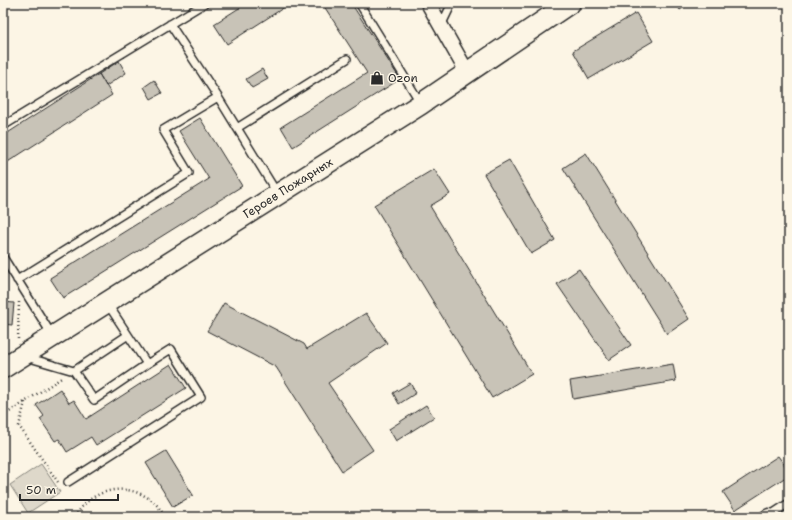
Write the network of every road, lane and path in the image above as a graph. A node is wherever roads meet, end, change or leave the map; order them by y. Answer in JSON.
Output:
{"nodes":[{"id":1,"x":205,"y":3,"type":"edge"},
{"id":2,"x":359,"y":3,"type":"edge"},
{"id":3,"x":428,"y":3,"type":"edge"},
{"id":4,"x":452,"y":3,"type":"edge"},
{"id":5,"x":570,"y":3,"type":"edge"},
{"id":6,"x":170,"y":24,"type":"junction"},
{"id":7,"x":441,"y":26,"type":"junction"},
{"id":8,"x":347,"y":59,"type":"dead end"},
{"id":9,"x":467,"y":72,"type":"junction"},
{"id":10,"x":218,"y":97,"type":"junction"},
{"id":11,"x":421,"y":104,"type":"junction"},
{"id":12,"x":3,"y":126,"type":"edge"},
{"id":13,"x":237,"y":128,"type":"junction"},
{"id":14,"x":278,"y":195,"type":"junction"},
{"id":15,"x":3,"y":257,"type":"edge"},
{"id":16,"x":17,"y":280,"type":"junction"},
{"id":17,"x":107,"y":303,"type":"junction"},
{"id":18,"x":128,"y":335,"type":"junction"},
{"id":19,"x":53,"y":337,"type":"junction"},
{"id":20,"x":22,"y":356,"type":"junction"},
{"id":21,"x":147,"y":364,"type":"junction"},
{"id":22,"x":3,"y":368,"type":"edge"},
{"id":23,"x":74,"y":371,"type":"junction"},
{"id":24,"x":25,"y":402,"type":"junction"},
{"id":25,"x":3,"y":416,"type":"edge"},
{"id":26,"x":68,"y":482,"type":"joint"},
{"id":27,"x":789,"y":503,"type":"edge"},
{"id":28,"x":75,"y":517,"type":"edge"},
{"id":29,"x":165,"y":517,"type":"edge"},
{"id":30,"x":769,"y":517,"type":"edge"}],
"edges":[{"from":1,"to":6,"type":"lane"},
{"from":2,"to":11,"type":"lane"},
{"from":3,"to":7,"type":"street"},
{"from":4,"to":7,"type":"lane"},
{"from":5,"to":9,"type":"main road","name":"Героев Пожарных"},
{"from":6,"to":10,"type":"lane"},
{"from":6,"to":12,"type":"lane"},
{"from":7,"to":9,"type":"street"},
{"from":8,"to":13,"type":"lane"},
{"from":9,"to":11,"type":"main road","name":"Героев Пожарных"},
{"from":10,"to":13,"type":"lane"},
{"from":10,"to":16,"type":"lane"},
{"from":11,"to":14,"type":"main road","name":"Героев Пожарных"},
{"from":13,"to":14,"type":"lane"},
{"from":14,"to":17,"type":"main road","name":"Героев Пожарных"},
{"from":15,"to":16,"type":"lane"},
{"from":16,"to":19,"type":"lane"},
{"from":17,"to":18,"type":"lane"},
{"from":17,"to":19,"type":"main road","name":"Героев Пожарных"},
{"from":18,"to":21,"type":"lane"},
{"from":18,"to":23,"type":"lane"},
{"from":19,"to":20,"type":"main road","name":"Героев Пожарных"},
{"from":20,"to":22,"type":"main road","name":"Героев Пожарных"},
{"from":20,"to":23,"type":"lane"},
{"from":21,"to":23,"type":"lane"},
{"from":21,"to":26,"type":"lane"},
{"from":23,"to":24,"type":"path"},
{"from":24,"to":25,"type":"path"},
{"from":24,"to":26,"type":"path"},
{"from":27,"to":30,"type":"lane"},
{"from":28,"to":29,"type":"path"}]}
